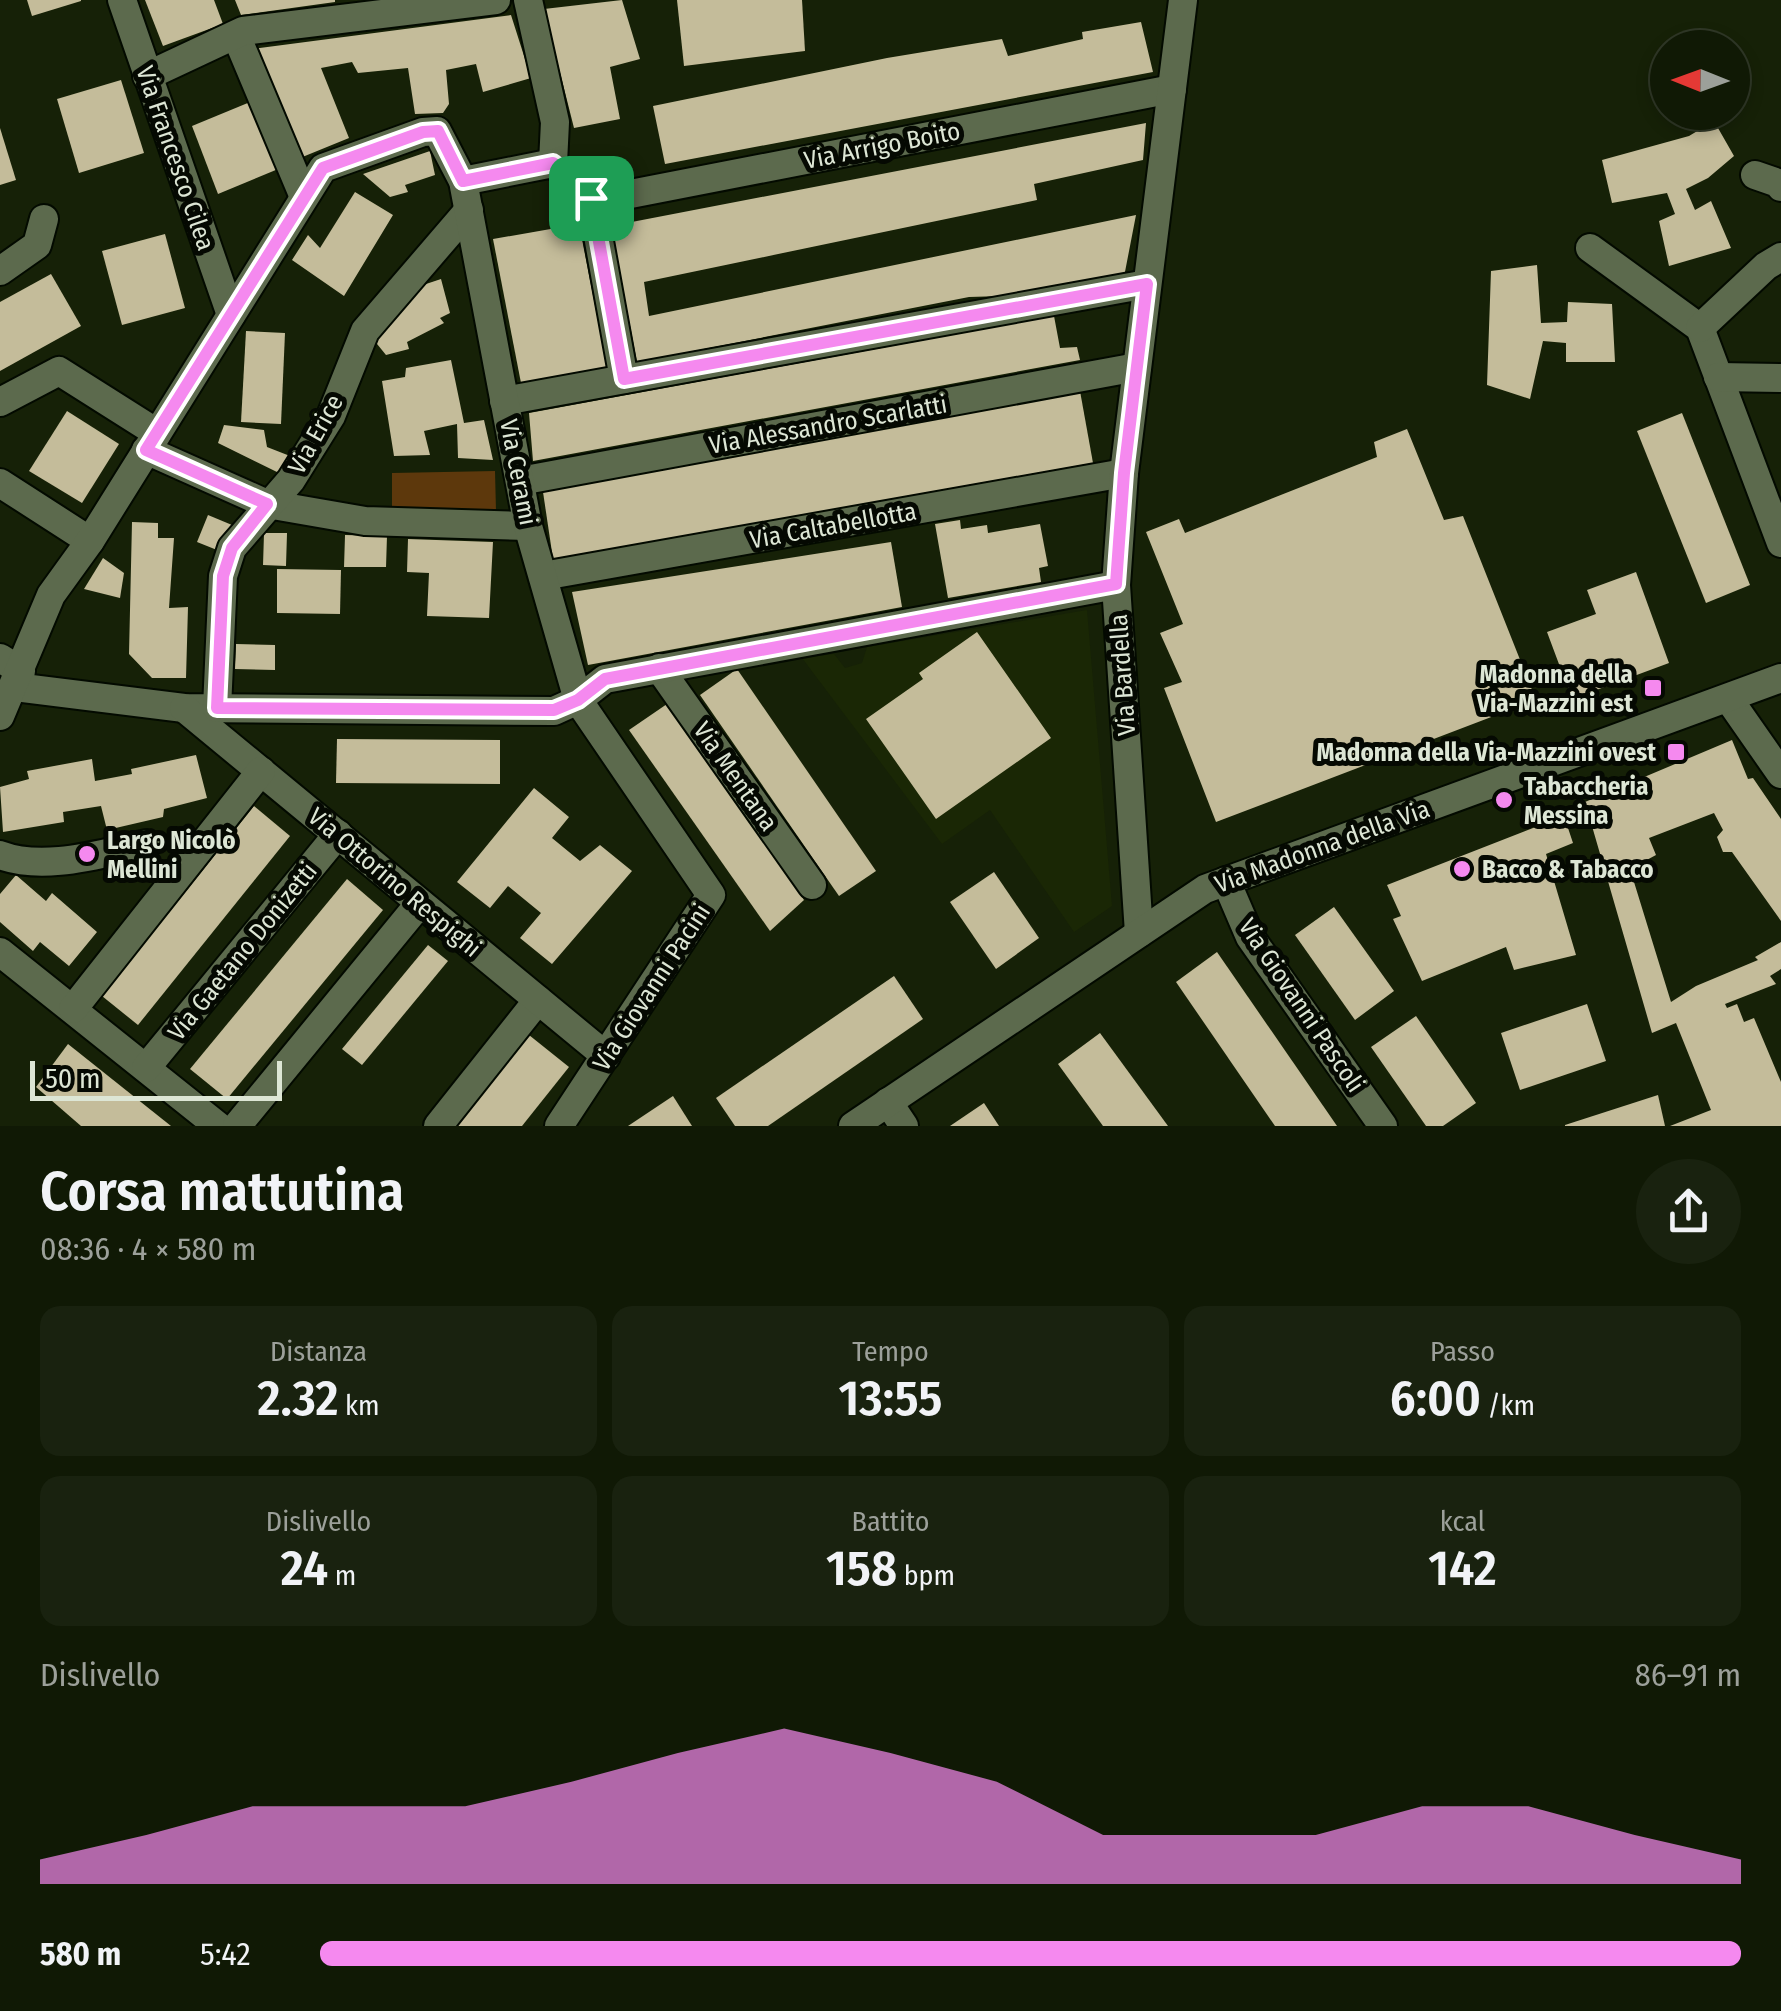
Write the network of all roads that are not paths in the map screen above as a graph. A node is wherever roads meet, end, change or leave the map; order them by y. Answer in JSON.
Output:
{"nodes":[{"id":1,"x":122,"y":0,"type":"edge"},
{"id":2,"x":496,"y":0,"type":"edge"},
{"id":3,"x":528,"y":0,"type":"edge"},
{"id":4,"x":1183,"y":0,"type":"edge"},
{"id":5,"x":236,"y":35,"type":"junction"},
{"id":6,"x":146,"y":76,"type":"junction"},
{"id":7,"x":1172,"y":89,"type":"junction"},
{"id":8,"x":553,"y":163,"type":"junction"},
{"id":9,"x":1755,"y":175,"type":"dead end"},
{"id":10,"x":463,"y":181,"type":"junction"},
{"id":11,"x":1781,"y":187,"type":"edge"},
{"id":12,"x":304,"y":197,"type":"junction"},
{"id":13,"x":591,"y":198,"type":"junction"},
{"id":14,"x":44,"y":219,"type":"dead end"},
{"id":15,"x":461,"y":237,"type":"junction"},
{"id":16,"x":1590,"y":248,"type":"dead end"},
{"id":17,"x":1781,"y":257,"type":"edge"},
{"id":18,"x":0,"y":271,"type":"edge"},
{"id":19,"x":1147,"y":284,"type":"junction"},
{"id":20,"x":232,"y":315,"type":"junction"},
{"id":21,"x":1700,"y":328,"type":"junction"},
{"id":22,"x":1137,"y":367,"type":"junction"},
{"id":23,"x":1718,"y":377,"type":"junction"},
{"id":24,"x":1781,"y":378,"type":"edge"},
{"id":25,"x":624,"y":379,"type":"junction"},
{"id":26,"x":504,"y":400,"type":"junction"},
{"id":27,"x":0,"y":402,"type":"edge"},
{"id":28,"x":152,"y":441,"type":"junction"},
{"id":29,"x":1124,"y":473,"type":"junction"},
{"id":30,"x":520,"y":480,"type":"junction"},
{"id":31,"x":0,"y":483,"type":"edge"},
{"id":32,"x":1771,"y":490,"type":"edge"},
{"id":33,"x":267,"y":504,"type":"junction"},
{"id":34,"x":528,"y":526,"type":"junction"},
{"id":35,"x":90,"y":541,"type":"junction"},
{"id":36,"x":1781,"y":543,"type":"edge"},
{"id":37,"x":543,"y":576,"type":"junction"},
{"id":38,"x":1116,"y":584,"type":"junction"},
{"id":39,"x":659,"y":668,"type":"junction"},
{"id":40,"x":12,"y":672,"type":"edge"},
{"id":41,"x":1781,"y":678,"type":"edge"},
{"id":42,"x":1728,"y":698,"type":"junction"},
{"id":43,"x":578,"y":700,"type":"junction"},
{"id":44,"x":184,"y":708,"type":"junction"},
{"id":45,"x":217,"y":708,"type":"junction"},
{"id":46,"x":0,"y":716,"type":"edge"},
{"id":47,"x":261,"y":771,"type":"junction"},
{"id":48,"x":1781,"y":774,"type":"edge"},
{"id":49,"x":338,"y":834,"type":"junction"},
{"id":50,"x":147,"y":844,"type":"dead end"},
{"id":51,"x":0,"y":855,"type":"edge"},
{"id":52,"x":1226,"y":881,"type":"junction"},
{"id":53,"x":812,"y":885,"type":"dead end"},
{"id":54,"x":420,"y":902,"type":"junction"},
{"id":55,"x":1139,"y":933,"type":"junction"},
{"id":56,"x":0,"y":952,"type":"edge"},
{"id":57,"x":538,"y":1000,"type":"junction"},
{"id":58,"x":72,"y":1009,"type":"junction"},
{"id":59,"x":606,"y":1056,"type":"junction"},
{"id":60,"x":146,"y":1068,"type":"junction"},
{"id":61,"x":888,"y":1102,"type":"junction"},
{"id":62,"x":218,"y":1126,"type":"edge"},
{"id":63,"x":237,"y":1126,"type":"edge"},
{"id":64,"x":438,"y":1126,"type":"edge"},
{"id":65,"x":559,"y":1126,"type":"edge"},
{"id":66,"x":853,"y":1126,"type":"edge"},
{"id":67,"x":904,"y":1126,"type":"edge"},
{"id":68,"x":1383,"y":1126,"type":"edge"}],
"edges":[{"from":1,"to":6,"type":"street","name":"Via Francesco Cilea"},
{"from":2,"to":5,"type":"street"},
{"from":3,"to":8,"type":"street"},
{"from":4,"to":7,"type":"street","name":"Via Bardella"},
{"from":5,"to":6,"type":"street"},
{"from":5,"to":12,"type":"street"},
{"from":6,"to":20,"type":"street","name":"Via Francesco Cilea"},
{"from":7,"to":13,"type":"street","name":"Via Arrigo Boito"},
{"from":7,"to":19,"type":"street","name":"Via Bardella"},
{"from":8,"to":10,"type":"street"},
{"from":8,"to":13,"type":"street"},
{"from":9,"to":11,"type":"street"},
{"from":10,"to":12,"type":"street","name":"Via Cerami"},
{"from":10,"to":15,"type":"street","name":"Via Cerami"},
{"from":12,"to":20,"type":"street"},
{"from":13,"to":25,"type":"street"},
{"from":14,"to":18,"type":"street"},
{"from":15,"to":26,"type":"street","name":"Via Cerami"},
{"from":15,"to":33,"type":"street","name":"Via Erice"},
{"from":16,"to":21,"type":"street"},
{"from":17,"to":21,"type":"street"},
{"from":19,"to":22,"type":"street","name":"Via Bardella"},
{"from":19,"to":25,"type":"street"},
{"from":20,"to":28,"type":"street"},
{"from":21,"to":23,"type":"street"},
{"from":22,"to":29,"type":"street","name":"Via Bardella"},
{"from":22,"to":30,"type":"street","name":"Via Alessandro Scarlatti"},
{"from":23,"to":24,"type":"street"},
{"from":23,"to":32,"type":"street"},
{"from":25,"to":26,"type":"street"},
{"from":26,"to":30,"type":"street","name":"Via Cerami"},
{"from":27,"to":28,"type":"street"},
{"from":28,"to":33,"type":"street"},
{"from":28,"to":35,"type":"street"},
{"from":29,"to":37,"type":"street","name":"Via Caltabellotta"},
{"from":29,"to":38,"type":"street","name":"Via Bardella"},
{"from":30,"to":34,"type":"street","name":"Via Cerami"},
{"from":31,"to":35,"type":"street"},
{"from":32,"to":36,"type":"street"},
{"from":33,"to":34,"type":"street"},
{"from":33,"to":45,"type":"street","name":"Via Erice"},
{"from":34,"to":37,"type":"street","name":"Via Cerami"},
{"from":35,"to":40,"type":"street"},
{"from":37,"to":43,"type":"street","name":"Via Cerami"},
{"from":38,"to":39,"type":"street"},
{"from":38,"to":55,"type":"street","name":"Via Bardella"},
{"from":39,"to":43,"type":"street"},
{"from":39,"to":53,"type":"street","name":"Via Mentana"},
{"from":40,"to":44,"type":"street"},
{"from":40,"to":46,"type":"street"},
{"from":41,"to":42,"type":"street","name":"Via Madonna della Via"},
{"from":42,"to":48,"type":"street"},
{"from":42,"to":52,"type":"street","name":"Via Madonna della Via"},
{"from":43,"to":45,"type":"street"},
{"from":43,"to":59,"type":"street","name":"Via Giovanni Pacini"},
{"from":44,"to":45,"type":"street"},
{"from":44,"to":47,"type":"street","name":"Via Ottorino Respighi"},
{"from":47,"to":49,"type":"street","name":"Via Ottorino Respighi"},
{"from":47,"to":58,"type":"street"},
{"from":49,"to":54,"type":"street","name":"Via Ottorino Respighi"},
{"from":49,"to":60,"type":"street","name":"Via Gaetano Donizetti"},
{"from":50,"to":51,"type":"street"},
{"from":52,"to":55,"type":"street","name":"Via Madonna della Via"},
{"from":52,"to":68,"type":"street","name":"Via Giovanni Pascoli"},
{"from":54,"to":57,"type":"street","name":"Via Ottorino Respighi"},
{"from":54,"to":63,"type":"street"},
{"from":55,"to":61,"type":"street","name":"Via Madonna della Via"},
{"from":56,"to":58,"type":"street"},
{"from":57,"to":59,"type":"street","name":"Via Ottorino Respighi"},
{"from":57,"to":64,"type":"street"},
{"from":58,"to":60,"type":"street"},
{"from":59,"to":65,"type":"street","name":"Via Giovanni Pacini"},
{"from":60,"to":62,"type":"street"},
{"from":61,"to":66,"type":"street","name":"Via Madonna della Via"},
{"from":61,"to":67,"type":"street"}]}
